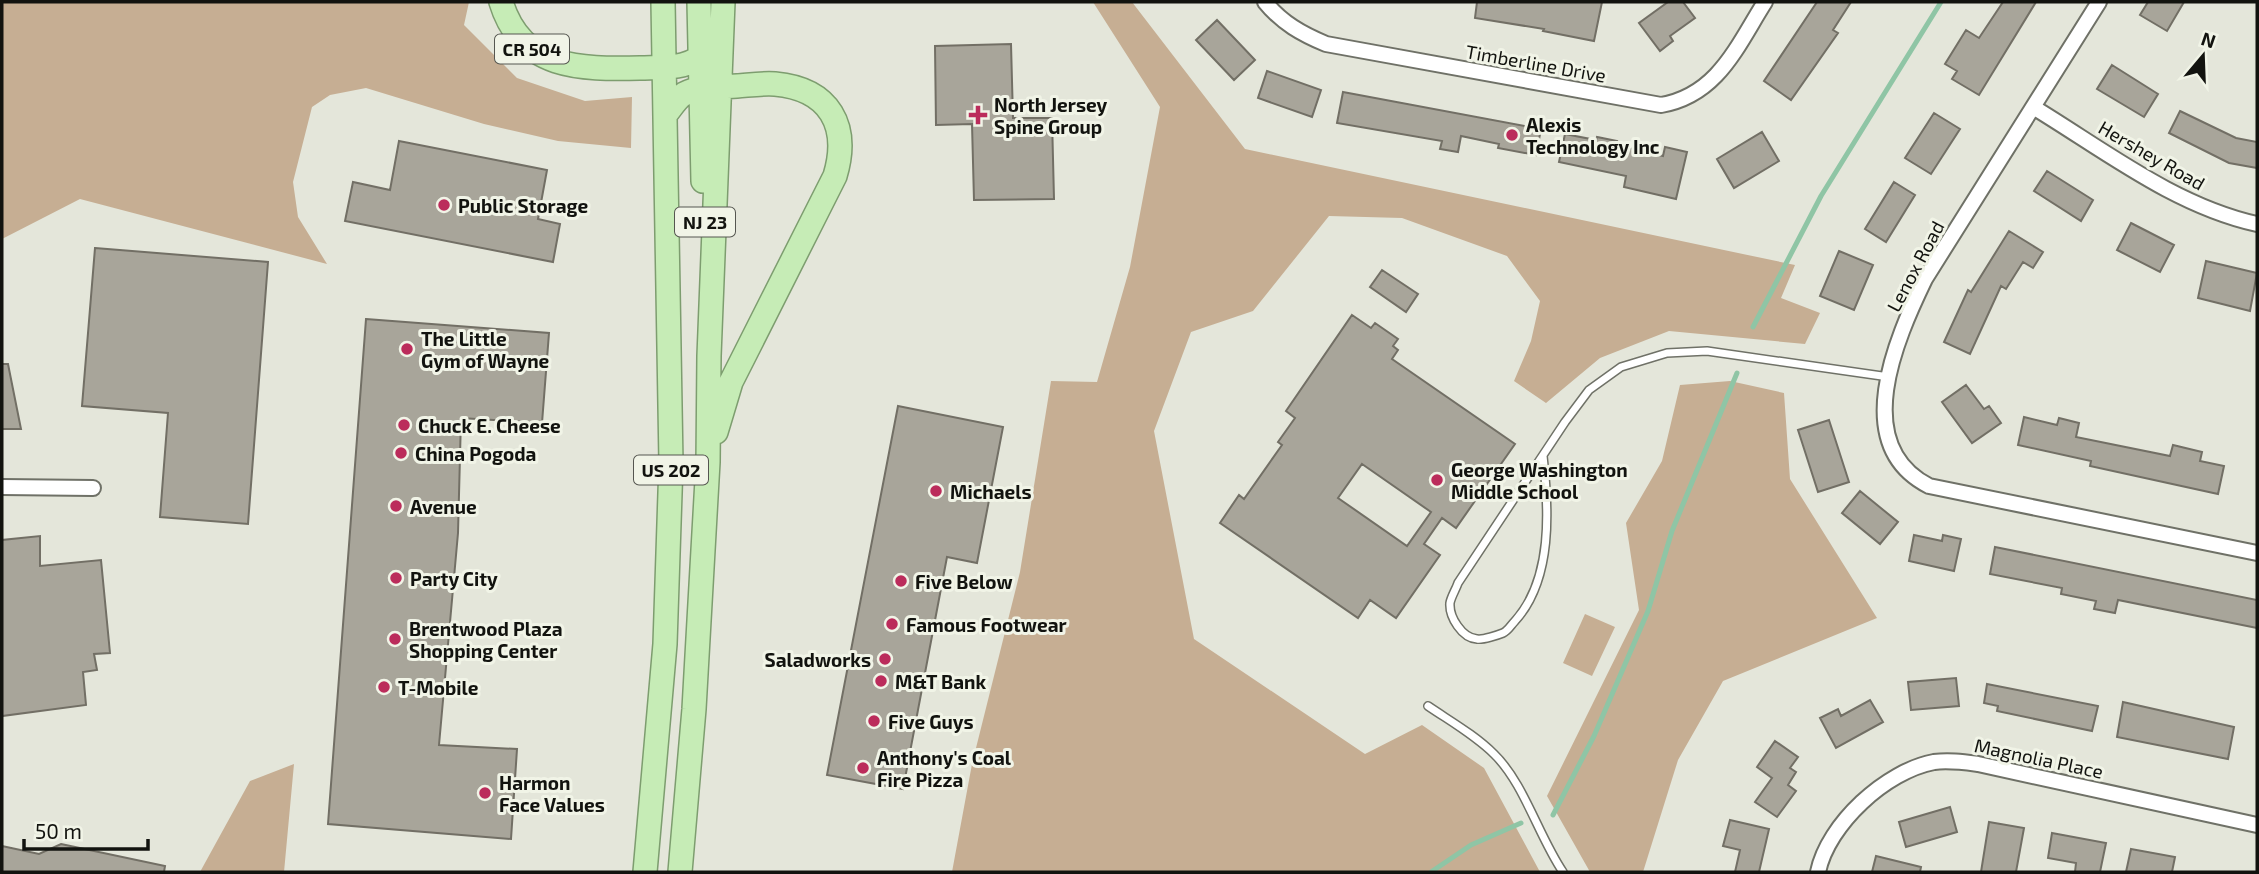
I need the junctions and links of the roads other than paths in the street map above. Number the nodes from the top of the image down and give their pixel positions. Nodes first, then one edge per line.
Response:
1 (501, 2) edge
2 (663, 2) edge
3 (699, 2) edge
4 (723, 2) edge
5 (1265, 2) edge
6 (1765, 2) edge
7 (2099, 2) edge
8 (722, 34) junction
9 (700, 60) junction
10 (664, 67) junction
11 (711, 88) junction
12 (2033, 107) junction
13 (666, 114) junction
14 (2257, 224) edge
15 (709, 356) joint
16 (1889, 377) junction
17 (1543, 456) junction
18 (708, 462) junction
19 (2, 487) edge
20 (93, 488) dead end
21 (2257, 553) edge
22 (1428, 706) dead end
23 (2257, 825) edge
24 (645, 872) edge
25 (680, 872) edge
26 (1563, 872) edge
27 (1818, 872) edge

1 - 10 highway, CR 504
2 - 10 highway, US 202
3 - 9 highway, NJ 23
4 - 8 highway
5 - 6 street, Timberline Drive
7 - 12 street, Lenox Road
8 - 9 highway
8 - 11 highway
9 - 10 highway, CR 504
9 - 11 highway, NJ 23
10 - 13 highway, US 202
11 - 13 highway
11 - 15 highway, NJ 23
11 - 18 highway
12 - 14 street, Hershey Road
12 - 16 street, Lenox Road
13 - 24 highway, US 202
15 - 18 highway, US 202
16 - 17 lane
16 - 21 street, Lenox Road
17 - 17 lane
18 - 25 highway, US 202
19 - 20 street
22 - 26 lane
23 - 27 street, Magnolia Place

